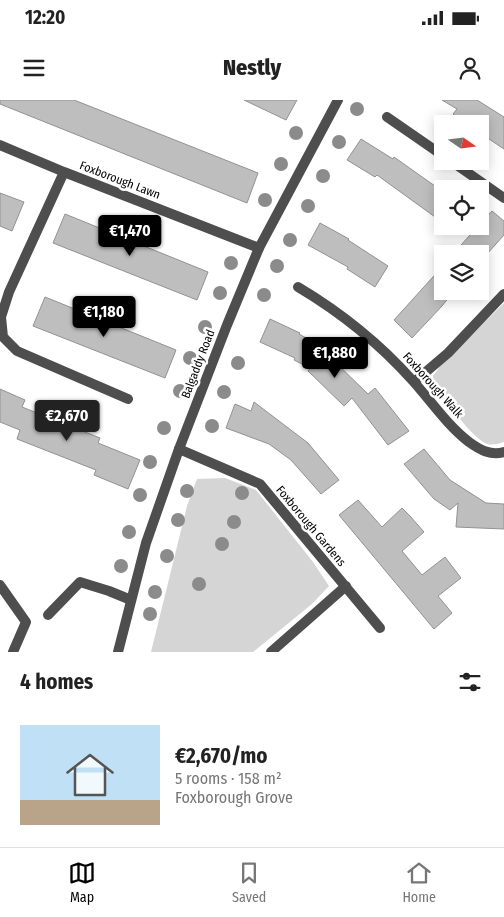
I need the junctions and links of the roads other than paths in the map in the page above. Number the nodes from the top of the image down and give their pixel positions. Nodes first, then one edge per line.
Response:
1 (338, 100) edge
2 (387, 117) dead end
3 (0, 145) edge
4 (434, 149) edge
5 (464, 170) edge
6 (64, 172) junction
7 (504, 198) edge
8 (259, 248) junction
9 (298, 287) dead end
10 (504, 294) edge
11 (414, 382) junction
12 (128, 400) dead end
13 (179, 449) junction
14 (504, 452) edge
15 (0, 585) edge
16 (346, 586) junction
17 (131, 600) junction
18 (48, 616) dead end
19 (380, 628) dead end
20 (13, 652) edge
21 (118, 652) edge
22 (271, 652) edge

1 - 8 street, Balgaddy Road
2 - 4 street
3 - 6 street, Foxborough Lawn
5 - 7 street
6 - 8 street, Foxborough Lawn
6 - 12 street
8 - 13 street, Balgaddy Road
9 - 11 street, Foxborough Walk
10 - 11 street
11 - 14 street, Foxborough Walk
13 - 16 street, Foxborough Gardens
13 - 17 street, Balgaddy Road
15 - 20 street
16 - 19 street, Foxborough Gardens
16 - 22 street
17 - 18 street
17 - 21 street, Balgaddy Road

